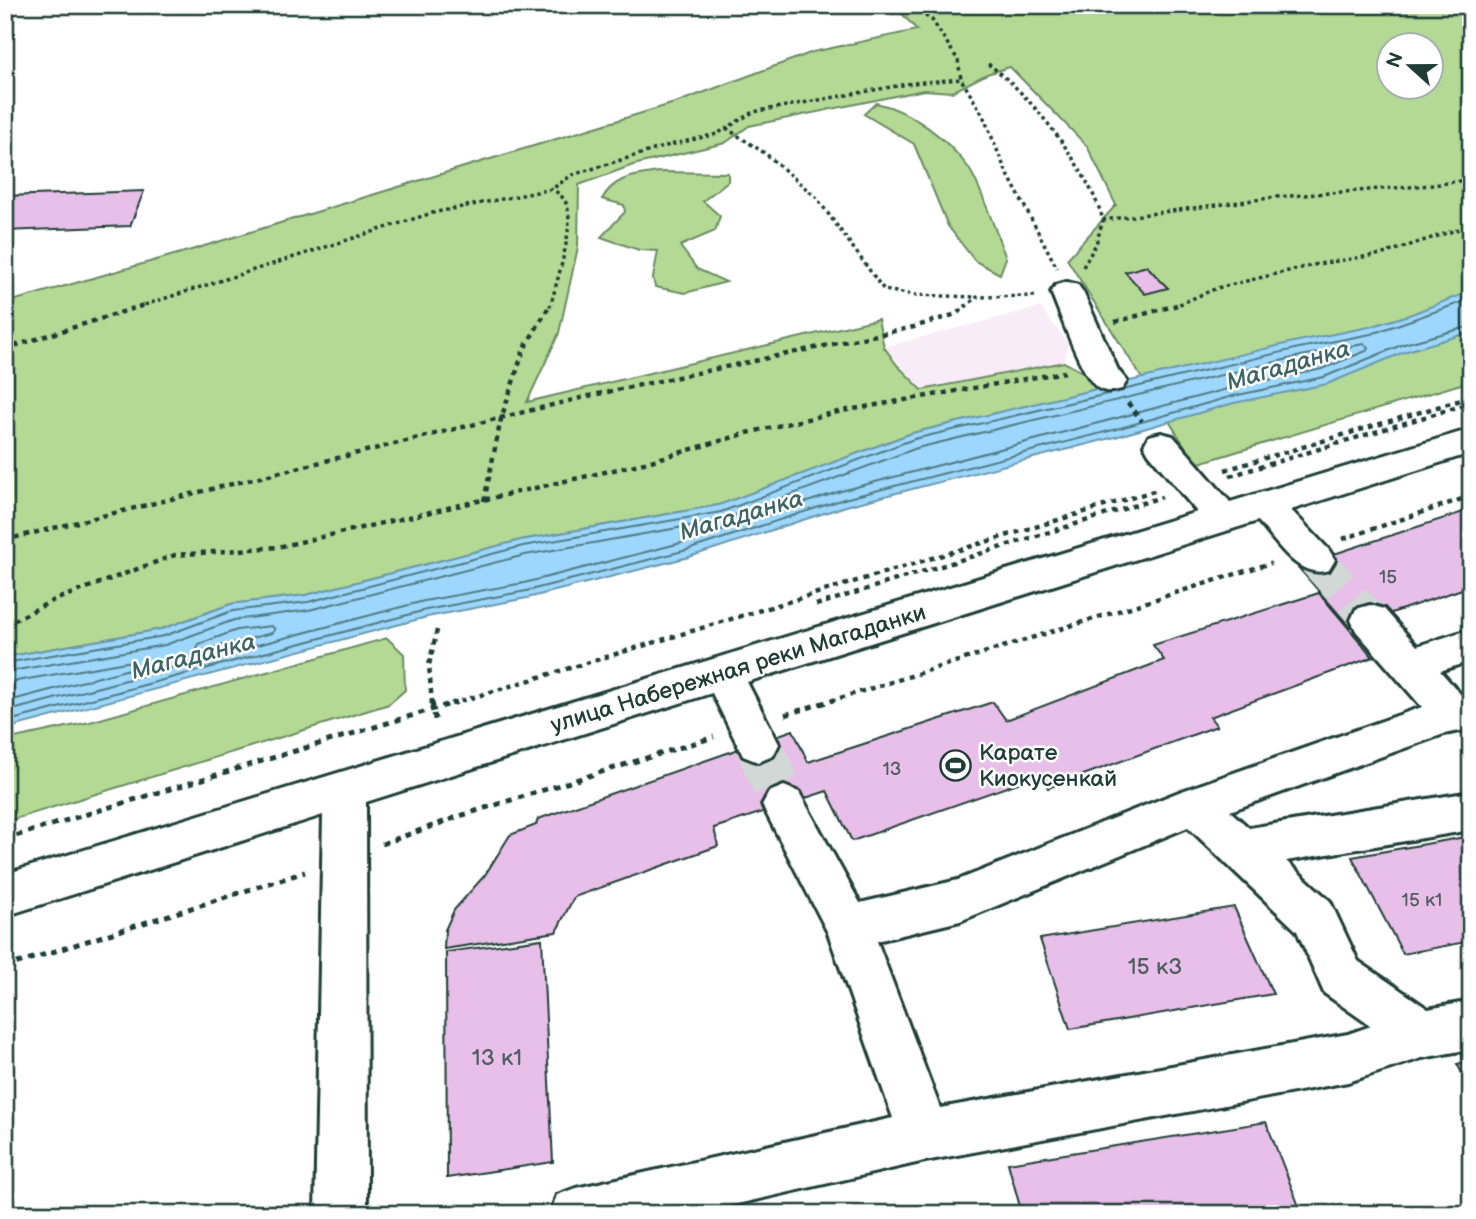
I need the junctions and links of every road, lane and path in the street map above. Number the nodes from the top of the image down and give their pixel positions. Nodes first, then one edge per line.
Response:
1 (907, 5) edge
2 (988, 64) dead end
3 (961, 79) junction
4 (726, 128) junction
5 (1471, 179) edge
6 (552, 189) junction
7 (1102, 220) junction
8 (1471, 225) edge
9 (1067, 292) junction
10 (977, 297) junction
11 (1084, 329) junction
12 (5, 349) edge
13 (1106, 373) junction
14 (1471, 397) edge
15 (501, 419) junction
16 (1471, 441) edge
17 (1161, 445) joint
18 (1191, 480) junction
19 (484, 501) junction
20 (1265, 505) junction
21 (1223, 518) junction
22 (5, 540) edge
23 (1316, 560) tunnel mouth
24 (1370, 620) tunnel mouth
25 (5, 625) edge
26 (436, 630) dead end
27 (1471, 645) edge
28 (1409, 665) junction
29 (722, 673) junction
30 (433, 710) junction
31 (1462, 713) edge
32 (758, 744) tunnel mouth
33 (345, 790) junction
34 (784, 805) tunnel mouth
35 (1194, 805) junction
36 (1471, 811) edge
37 (5, 839) edge
38 (1244, 848) junction
39 (5, 895) edge
40 (849, 927) junction
41 (1471, 1025) edge
42 (1422, 1034) junction
43 (925, 1136) junction
44 (341, 1214) edge
45 (576, 1214) edge

1 - 3 path
2 - 7 path
3 - 4 path
3 - 9 path
4 - 6 path
4 - 10 path
5 - 7 path
6 - 12 path
6 - 15 path
7 - 9 path
8 - 11 path
9 - 10 path
9 - 11 street
10 - 15 path
11 - 13 street
13 - 17 path
13 - 19 path
14 - 18 path
15 - 19 path
15 - 22 path
16 - 20 street, улица Набережная реки Магаданки
17 - 18 street
18 - 21 street
18 - 30 path
19 - 25 path
20 - 21 street, улица Набережная реки Магаданки
20 - 23 street
21 - 29 street, улица Набережная реки Магаданки
24 - 28 street
26 - 30 path
27 - 28 street
28 - 31 street
29 - 32 street
29 - 33 street, улица Набережная реки Магаданки
30 - 37 path
31 - 35 street
33 - 39 street, улица Набережная реки Магаданки
33 - 44 street
34 - 40 street
35 - 38 street
35 - 40 street
36 - 38 street
38 - 42 street
40 - 43 street
41 - 42 street
42 - 43 street
43 - 45 street

